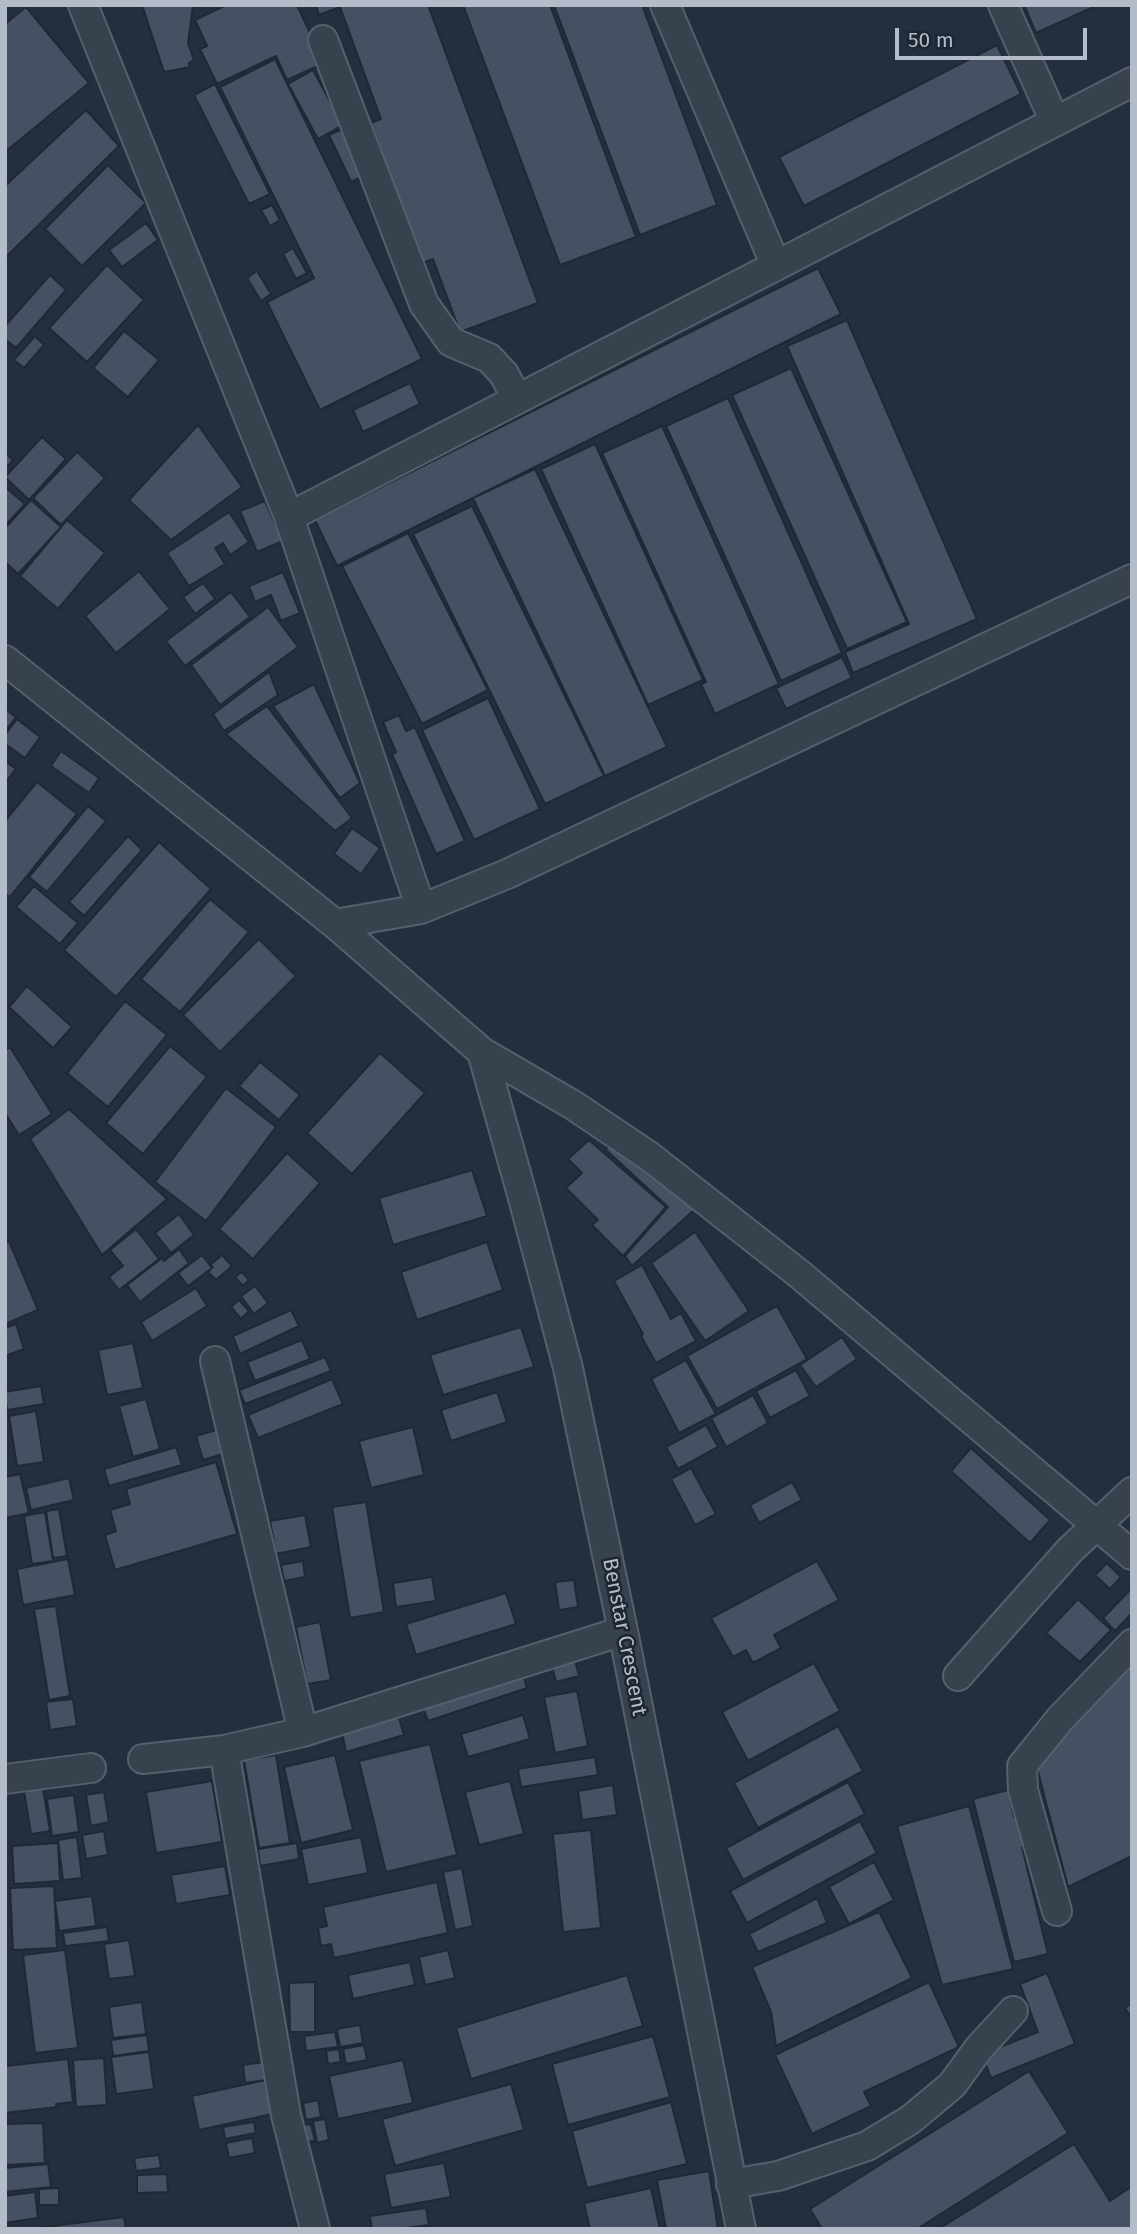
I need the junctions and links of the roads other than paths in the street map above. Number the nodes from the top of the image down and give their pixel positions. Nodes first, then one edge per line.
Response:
1 (83, 5) edge
2 (665, 5) edge
3 (1003, 5) edge
4 (323, 40) dead end
5 (1132, 82) edge
6 (1055, 122) junction
7 (776, 266) junction
8 (517, 399) junction
9 (289, 517) junction
10 (1132, 579) edge
11 (5, 660) edge
12 (421, 909) junction
13 (335, 924) junction
14 (482, 1052) junction
15 (215, 1361) dead end
16 (1132, 1492) edge
17 (1096, 1523) junction
18 (1132, 1555) edge
19 (623, 1631) junction
20 (1132, 1644) edge
21 (958, 1676) dead end
22 (303, 1732) junction
23 (224, 1750) junction
24 (144, 1759) dead end
25 (91, 1768) dead end
26 (5, 1779) edge
27 (1057, 1910) dead end
28 (1013, 2011) dead end
29 (731, 2184) junction
30 (315, 2229) edge
31 (741, 2229) edge

1 - 9 street
2 - 7 street
3 - 6 street
4 - 8 street
5 - 6 street
6 - 7 street
7 - 8 street
8 - 9 street
9 - 12 street
10 - 12 street
11 - 13 street
12 - 13 street
13 - 14 street
14 - 17 street
14 - 19 street, Benstar Crescent
15 - 22 street
16 - 17 street
17 - 18 street
17 - 21 street
19 - 22 street
19 - 29 street, Benstar Crescent
20 - 27 street
22 - 23 street
23 - 24 street
23 - 30 street
25 - 26 street
28 - 29 street
29 - 31 street, Benstar Crescent

